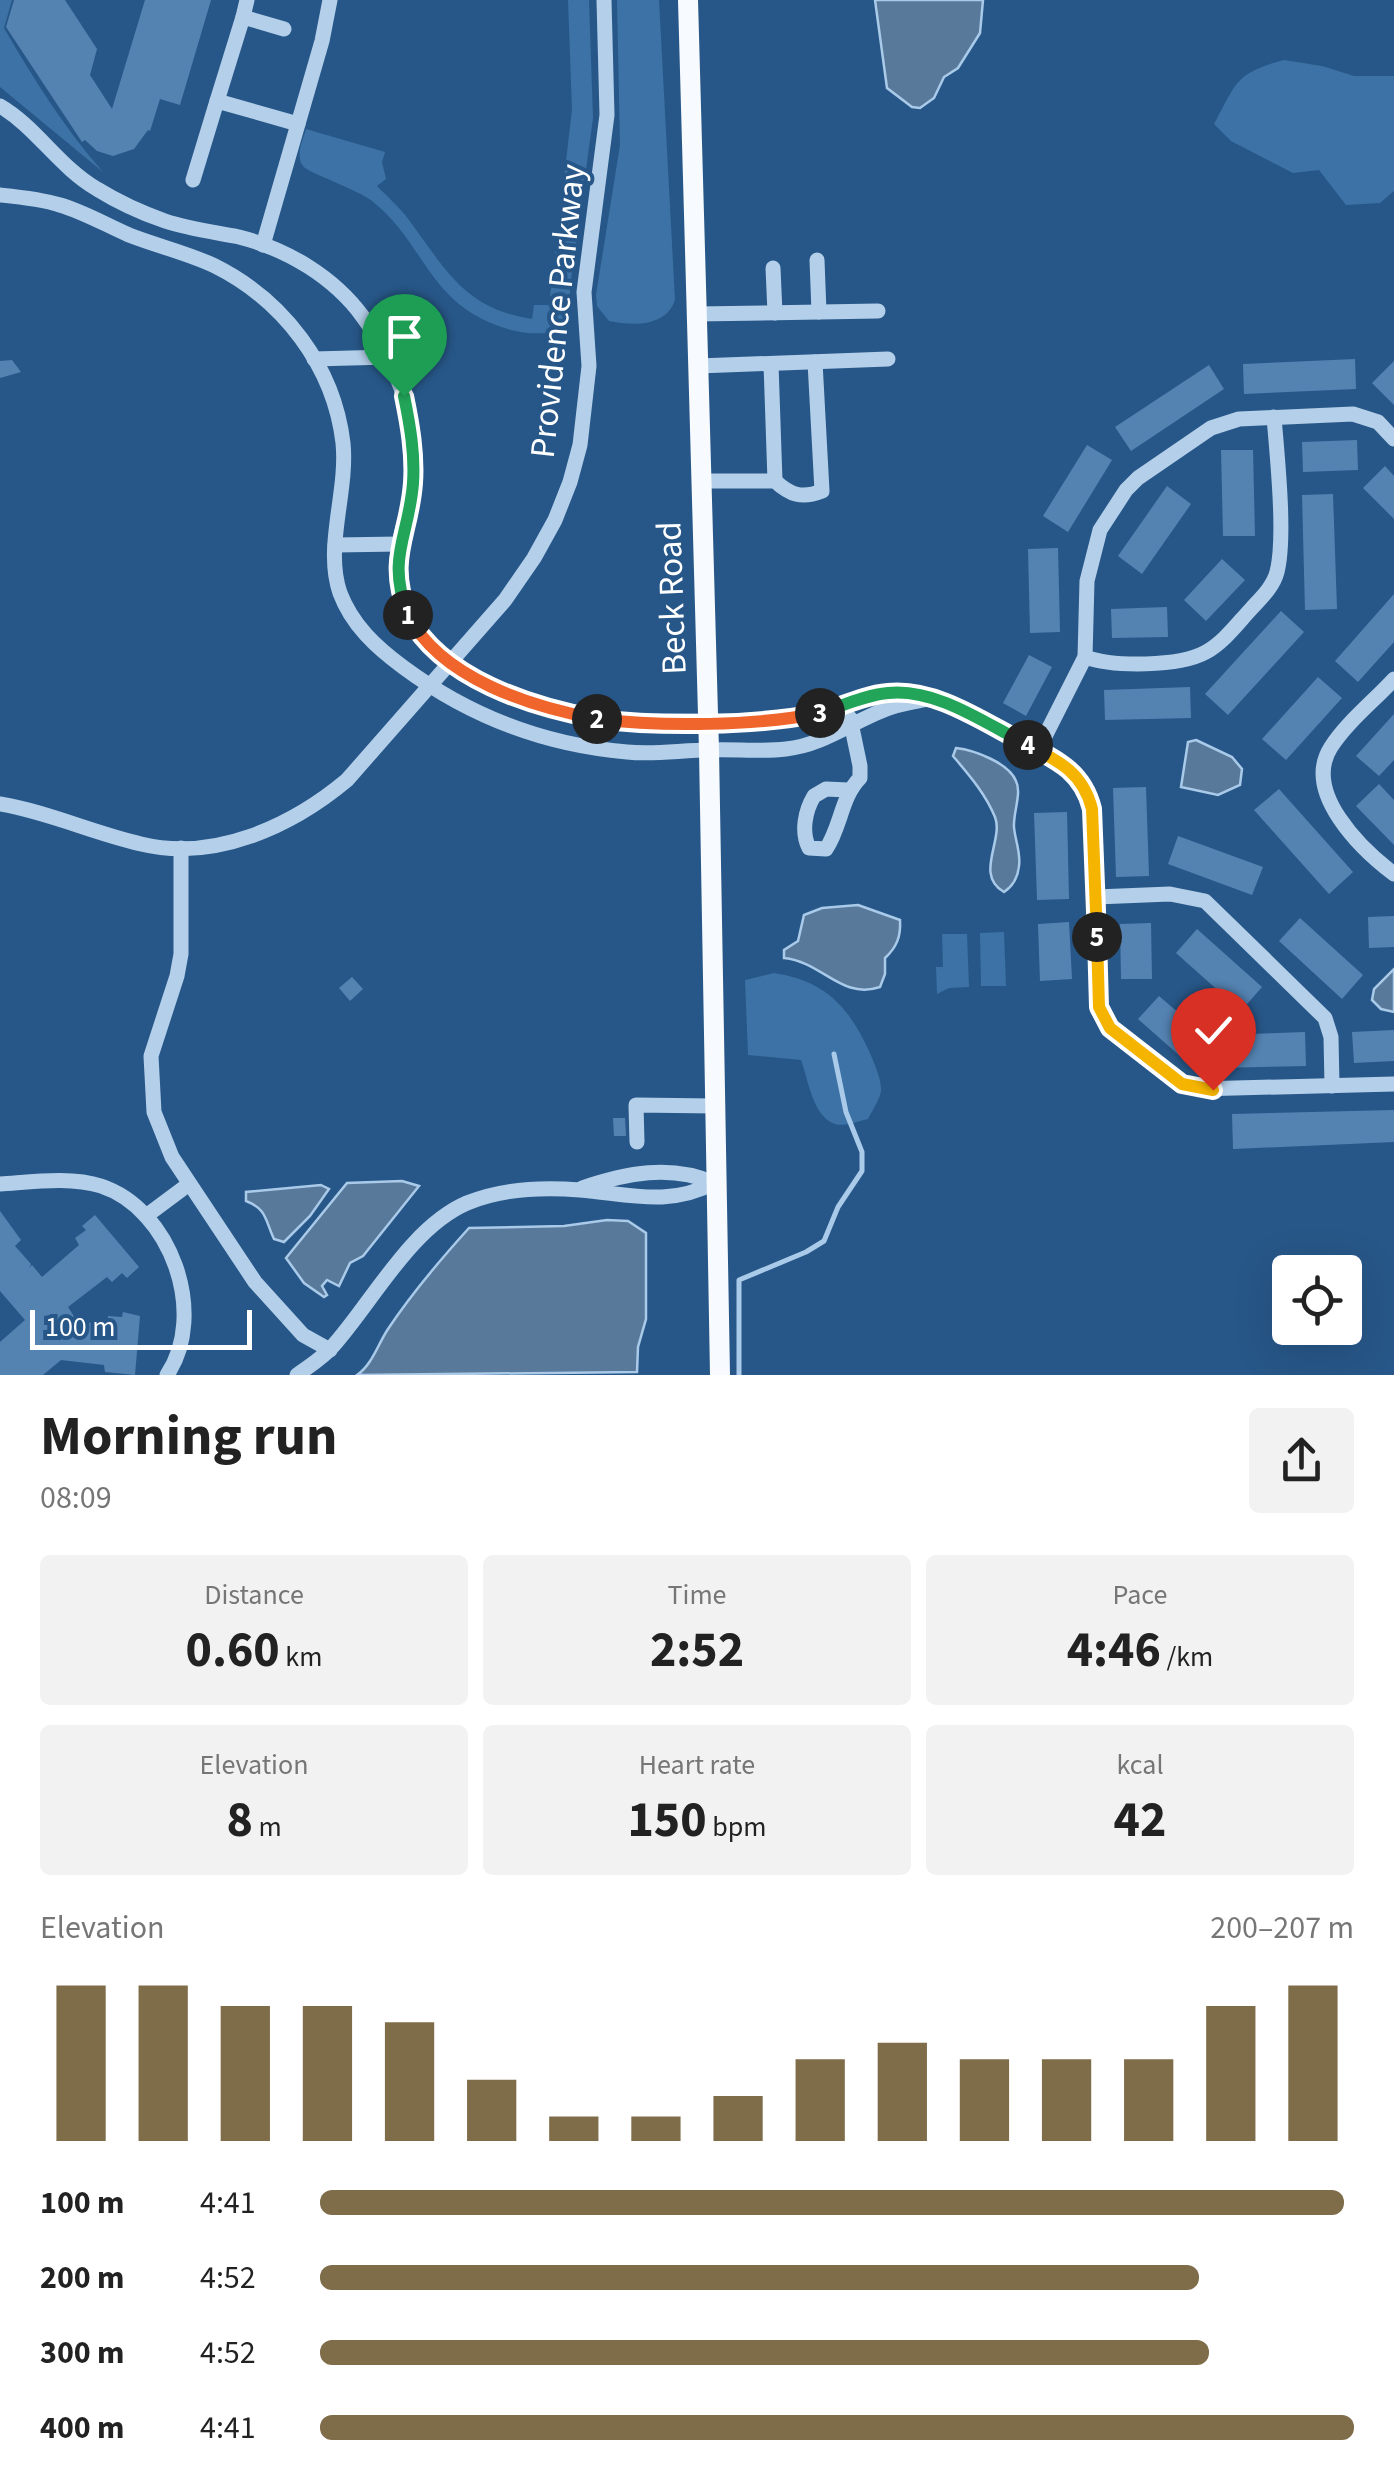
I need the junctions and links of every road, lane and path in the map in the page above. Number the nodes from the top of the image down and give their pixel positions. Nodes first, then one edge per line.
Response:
1 (330, 0) edge
2 (604, 0) edge
3 (688, 0) edge
4 (245, 8) edge
5 (284, 29) dead end
6 (217, 102) junction
7 (0, 106) edge
8 (298, 124) junction
9 (193, 180) dead end
10 (0, 196) edge
11 (263, 245) junction
12 (817, 260) dead end
13 (773, 268) dead end
14 (878, 311) dead end
15 (775, 312) junction
16 (819, 312) junction
17 (696, 314) junction
18 (388, 356) junction
19 (314, 359) junction
20 (888, 359) dead end
21 (815, 362) junction
22 (771, 364) junction
23 (698, 366) junction
24 (1274, 417) junction
25 (1394, 439) edge
26 (701, 482) junction
27 (774, 482) junction
28 (400, 544) junction
29 (335, 545) junction
30 (1084, 657) junction
31 (452, 662) junction
32 (1394, 679) edge
33 (431, 688) junction
34 (932, 698) junction
35 (848, 704) junction
36 (800, 717) junction
37 (708, 721) junction
38 (852, 727) junction
39 (804, 745) junction
40 (709, 750) junction
41 (1038, 750) junction
42 (848, 790) dead end
43 (0, 804) edge
44 (181, 848) junction
45 (1394, 874) edge
46 (1096, 897) junction
47 (1394, 1084) edge
48 (1332, 1086) junction
49 (714, 1106) junction
50 (637, 1142) dead end
51 (714, 1182) junction
52 (0, 1184) edge
53 (190, 1184) junction
54 (578, 1190) junction
55 (146, 1216) junction
56 (330, 1350) junction
57 (167, 1375) edge
58 (297, 1375) edge
59 (720, 1375) edge

1 - 8 street
2 - 31 street, Providence Parkway
3 - 17 main road, Beck Road
4 - 5 street
4 - 6 street
6 - 8 street
6 - 9 street
7 - 11 street
8 - 11 street
10 - 19 street
11 - 18 street
12 - 16 street
13 - 15 street
14 - 16 street
15 - 16 street
15 - 17 street
17 - 23 main road, Beck Road
18 - 19 street
18 - 28 street
19 - 29 street
20 - 21 street
21 - 22 street
21 - 27 street
22 - 23 street
22 - 27 street
23 - 26 main road, Beck Road
24 - 25 street
24 - 30 street
24 - 30 street
26 - 27 street
26 - 37 main road, Beck Road
28 - 29 street
28 - 31 street
29 - 33 street
30 - 41 street
31 - 33 street, Providence Parkway
31 - 37 street
32 - 45 street
33 - 40 street
33 - 44 street, Providence Parkway
34 - 35 street
34 - 38 street
34 - 41 street
35 - 36 street
35 - 38 street
36 - 37 street
36 - 39 street
37 - 40 main road, Beck Road
38 - 39 street
38 - 42 street
39 - 40 street
40 - 49 main road, Beck Road
41 - 46 street
43 - 44 street, Providence Parkway
44 - 53 street
46 - 48 street
46 - 48 street
47 - 48 street
49 - 50 street
49 - 51 main road, Beck Road
51 - 54 street
51 - 54 street
51 - 59 main road, Beck Road
52 - 55 street
53 - 55 street
53 - 56 street
54 - 56 street
55 - 57 street
56 - 58 street

